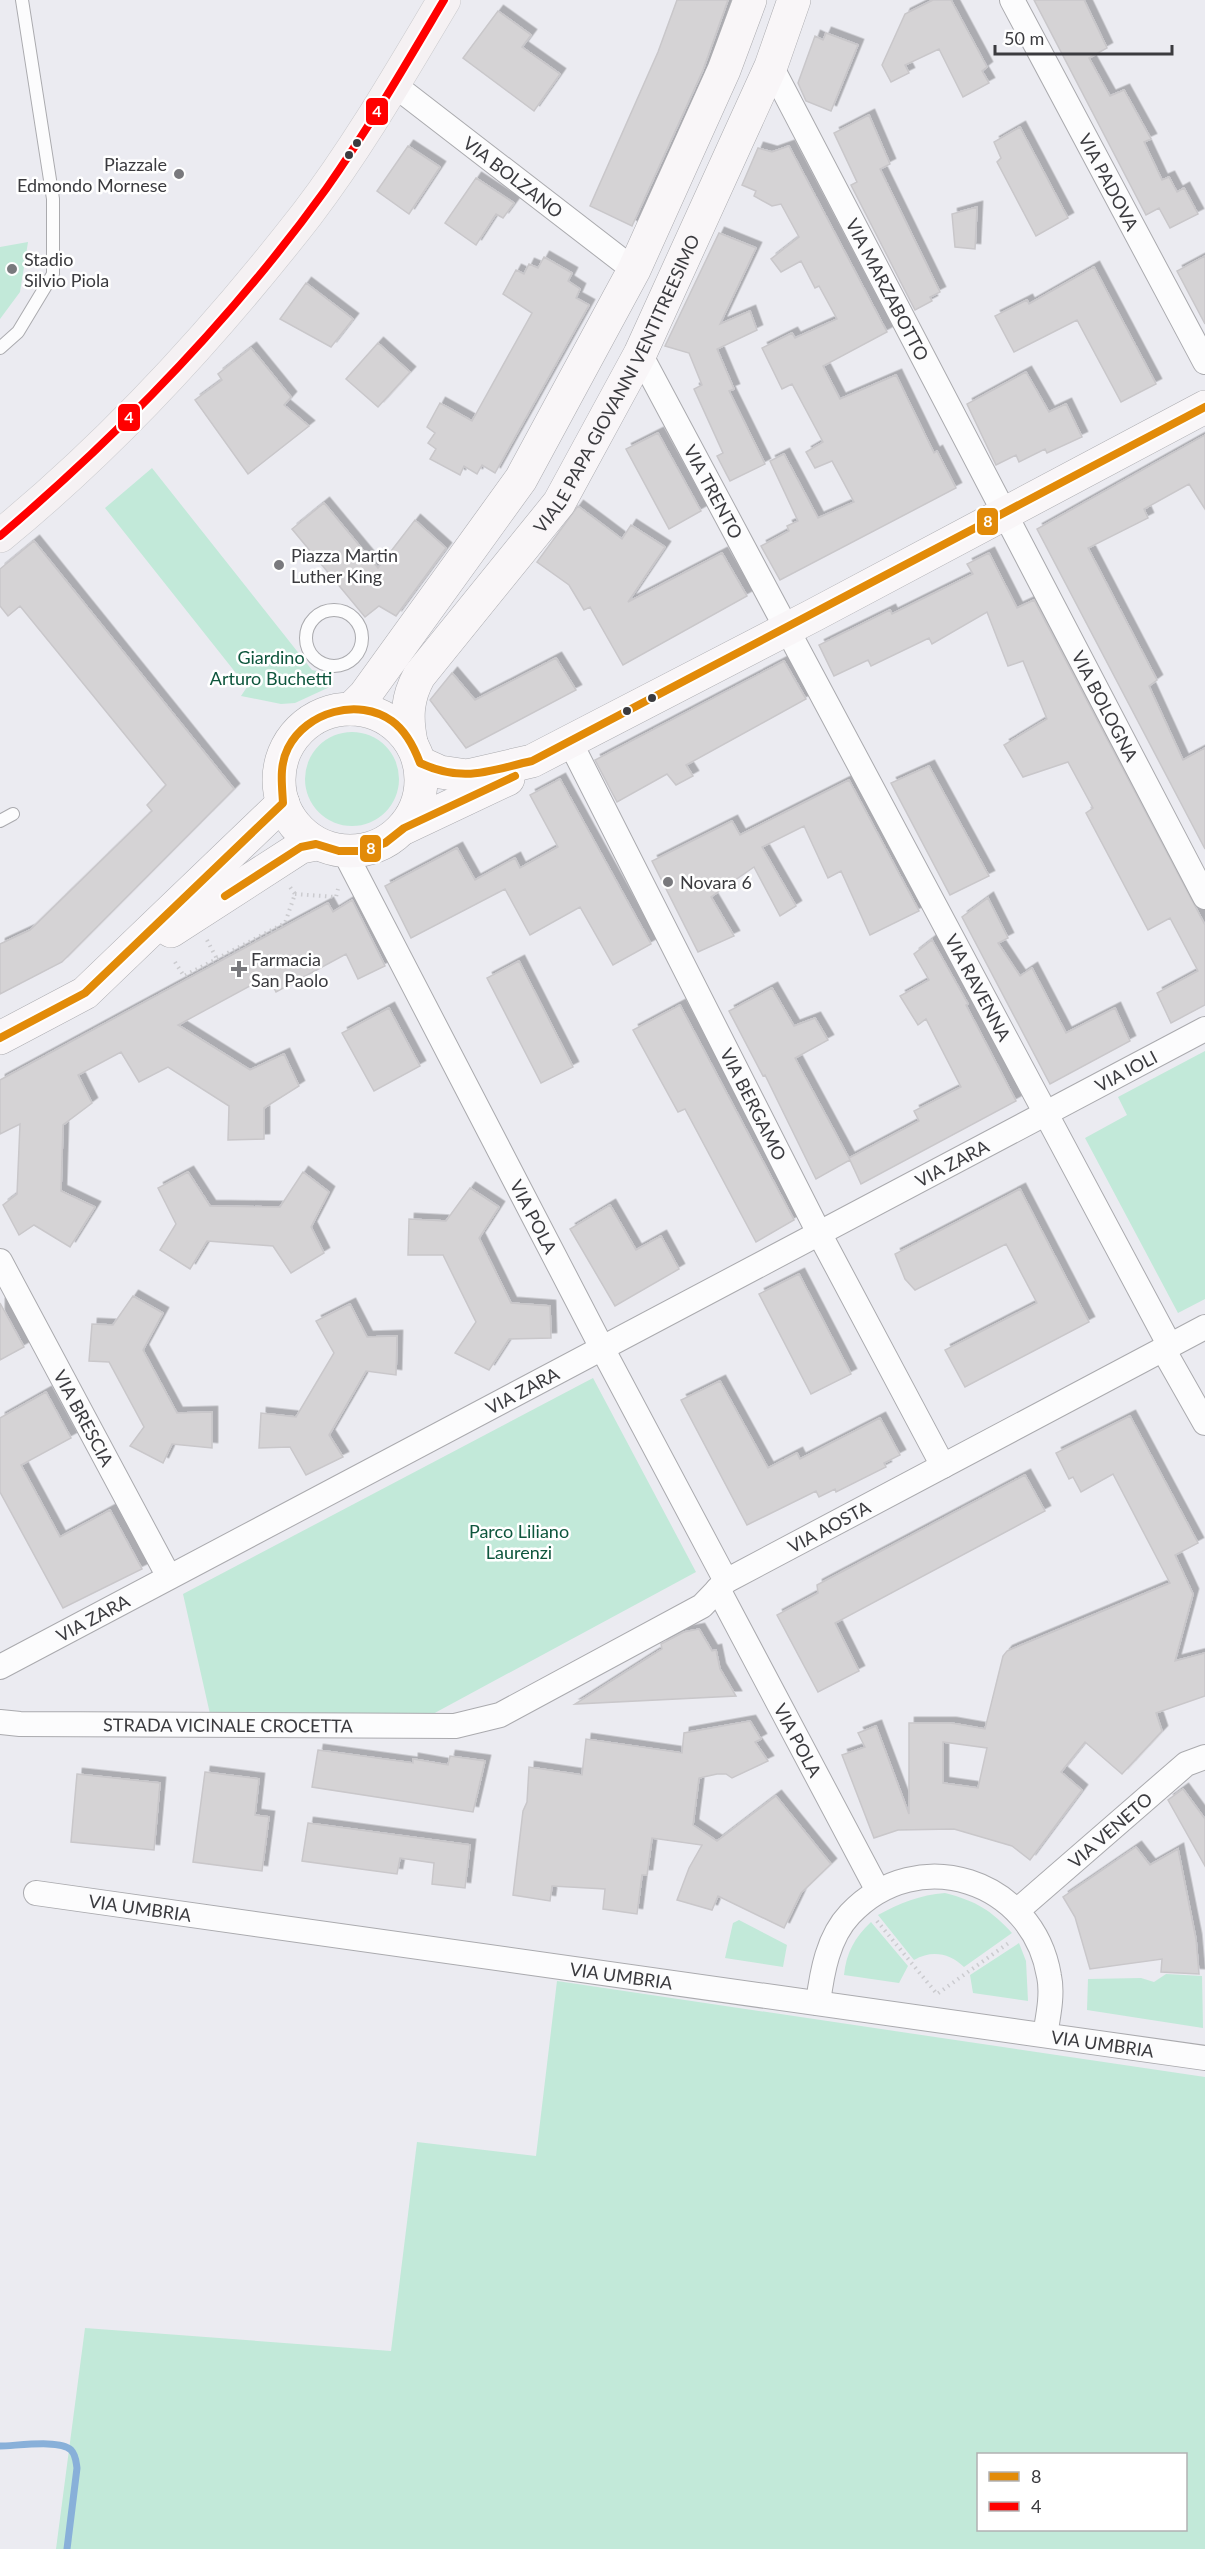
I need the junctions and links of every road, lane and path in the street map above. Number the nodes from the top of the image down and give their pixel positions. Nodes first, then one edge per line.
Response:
1 (22, 0) edge
2 (444, 0) edge
3 (750, 0) edge
4 (794, 0) edge
5 (1012, 0) edge
6 (771, 66) junction
7 (393, 84) junction
8 (634, 270) junction
9 (0, 348) edge
10 (640, 354) junction
11 (1205, 362) edge
12 (1205, 407) edge
13 (1004, 514) junction
14 (0, 536) edge
15 (341, 611) joint
16 (786, 630) junction
17 (351, 709) junction
18 (570, 742) junction
19 (415, 752) junction
20 (532, 760) junction
21 (283, 803) junction
22 (13, 814) dead end
23 (0, 821) edge
24 (404, 828) junction
25 (334, 858) junction
26 (284, 880) dead end
27 (295, 894) junction
28 (1205, 897) edge
29 (207, 939) dead end
30 (217, 959) junction
31 (175, 962) dead end
32 (99, 979) junction
33 (1205, 1029) edge
34 (0, 1038) edge
35 (1045, 1113) junction
36 (819, 1233) junction
37 (0, 1261) edge
38 (1205, 1327) edge
39 (1167, 1347) junction
40 (602, 1348) junction
41 (1205, 1423) edge
42 (943, 1466) junction
43 (169, 1577) junction
44 (722, 1585) junction
45 (0, 1667) edge
46 (0, 1722) edge
47 (455, 1726) joint
48 (1205, 1758) edge
49 (879, 1891) junction
50 (36, 1893) dead end
51 (1018, 1910) junction
52 (874, 1918) dead end
53 (1016, 1938) dead end
54 (818, 2003) junction
55 (1045, 2035) junction
56 (1205, 2058) edge

1 - 9 lane
2 - 7 main road
3 - 8 main road, VIALE PAPA GIOVANNI VENTITREESIMO
4 - 6 main road, VIALE PAPA GIOVANNI VENTITREESIMO
5 - 11 street, VIA PADOVA
6 - 10 main road, VIALE PAPA GIOVANNI VENTITREESIMO
6 - 13 street, VIA MARZABOTTO
7 - 8 street, VIA BOLZANO
7 - 14 main road
8 - 17 main road, VIALE PAPA GIOVANNI VENTITREESIMO
10 - 16 street, VIA TRENTO
10 - 19 main road, VIALE PAPA GIOVANNI VENTITREESIMO
12 - 13 main road
13 - 16 main road
13 - 28 street, VIA BOLOGNA
15 - 15 lane
16 - 18 main road
16 - 35 street, VIA RAVENNA
17 - 19 main road
17 - 21 main road
18 - 20 main road
18 - 36 street, VIA BERGAMO
19 - 20 main road
19 - 24 main road
20 - 24 main road
21 - 25 main road
21 - 32 main road
22 - 23 lane
24 - 25 main road
25 - 27 path
25 - 32 main road
25 - 40 street, VIA POLA
26 - 27 path
27 - 30 path
29 - 30 path
30 - 31 path
32 - 34 main road
33 - 35 street, VIA IOLI
35 - 36 street, VIA ZARA
35 - 39 street, VIA RAVENNA
36 - 40 street, VIA ZARA
36 - 42 street, VIA BERGAMO
37 - 43 street, VIA BRESCIA
38 - 39 street, VIA AOSTA
39 - 41 street, VIA RAVENNA
39 - 42 street, VIA AOSTA
40 - 43 street, VIA ZARA
40 - 44 street, VIA POLA
42 - 44 street, VIA AOSTA
43 - 45 street, VIA ZARA
44 - 47 street, VIA AOSTA
44 - 49 street, VIA POLA
46 - 47 street, STRADA VICINALE CROCETTA
48 - 51 street, VIA VENETO
49 - 51 street
49 - 54 street
50 - 54 street, VIA UMBRIA
51 - 55 street
52 - 53 path
54 - 55 street, VIA UMBRIA
55 - 56 street, VIA UMBRIA

